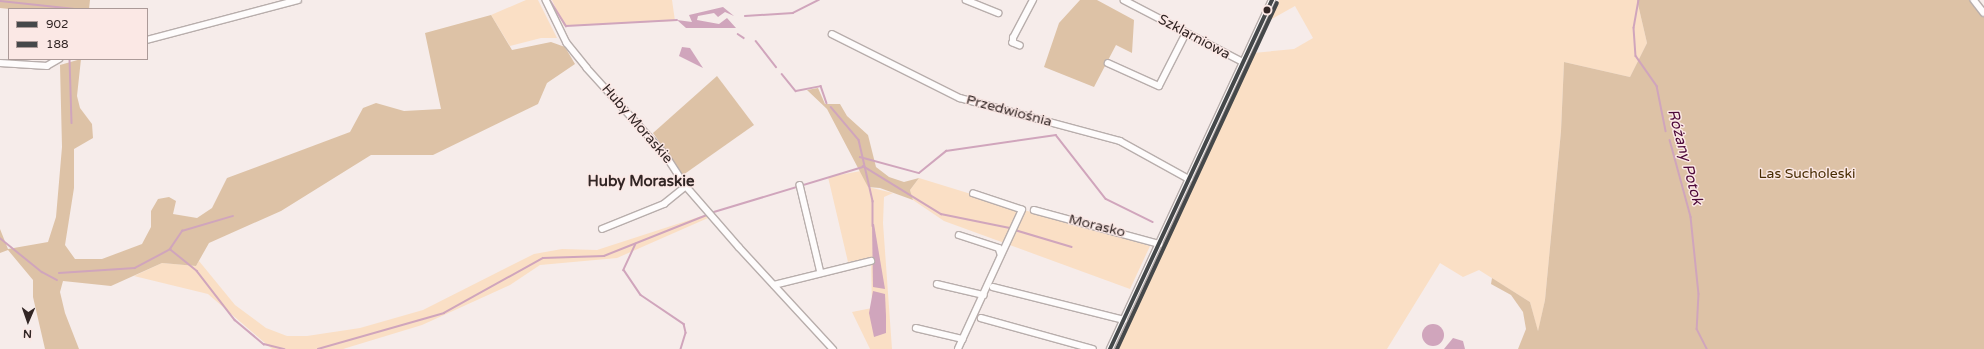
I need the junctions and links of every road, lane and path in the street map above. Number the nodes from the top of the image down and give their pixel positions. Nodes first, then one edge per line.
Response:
1 (298, 0) edge
2 (546, 0) edge
3 (966, 0) edge
4 (1033, 0) edge
5 (1124, 0) edge
6 (1272, 0) edge
7 (1974, 0) edge
8 (1984, 12) edge
9 (998, 13) dead end
10 (1186, 33) junction
11 (832, 34) dead end
12 (148, 40) edge
13 (1020, 46) dead end
14 (57, 60) edge
15 (1243, 62) junction
16 (0, 63) edge
17 (1108, 63) dead end
18 (1189, 179) junction
19 (800, 185) dead end
20 (686, 186) junction
21 (974, 194) dead end
22 (1034, 210) dead end
23 (602, 229) dead end
24 (959, 235) dead end
25 (1159, 244) junction
26 (1001, 254) junction
27 (871, 260) dead end
28 (821, 273) junction
29 (937, 284) dead end
30 (774, 285) junction
31 (993, 287) dead end
32 (984, 295) junction
33 (981, 318) dead end
34 (1124, 320) junction
35 (916, 328) dead end
36 (963, 339) junction
37 (833, 349) edge
38 (958, 349) edge
39 (1093, 349) edge
40 (1110, 349) edge

1 - 12 street
2 - 20 street, Huby Moraskie
3 - 9 street
4 - 13 street
5 - 10 street, Szklarniowa
6 - 15 street
7 - 8 street
10 - 15 street, Szklarniowa
10 - 17 street
11 - 18 street, Przedwiośnia
14 - 16 street
15 - 18 street
18 - 25 street
19 - 28 street
20 - 23 street
20 - 30 street, Huby Moraskie
21 - 26 street
22 - 25 street, Morasko
24 - 26 street
25 - 34 street
26 - 32 street
27 - 28 street
28 - 30 street
29 - 32 street
30 - 37 street, Huby Moraskie
31 - 34 street
32 - 36 street
33 - 39 street
34 - 40 street
35 - 36 street
36 - 38 street

